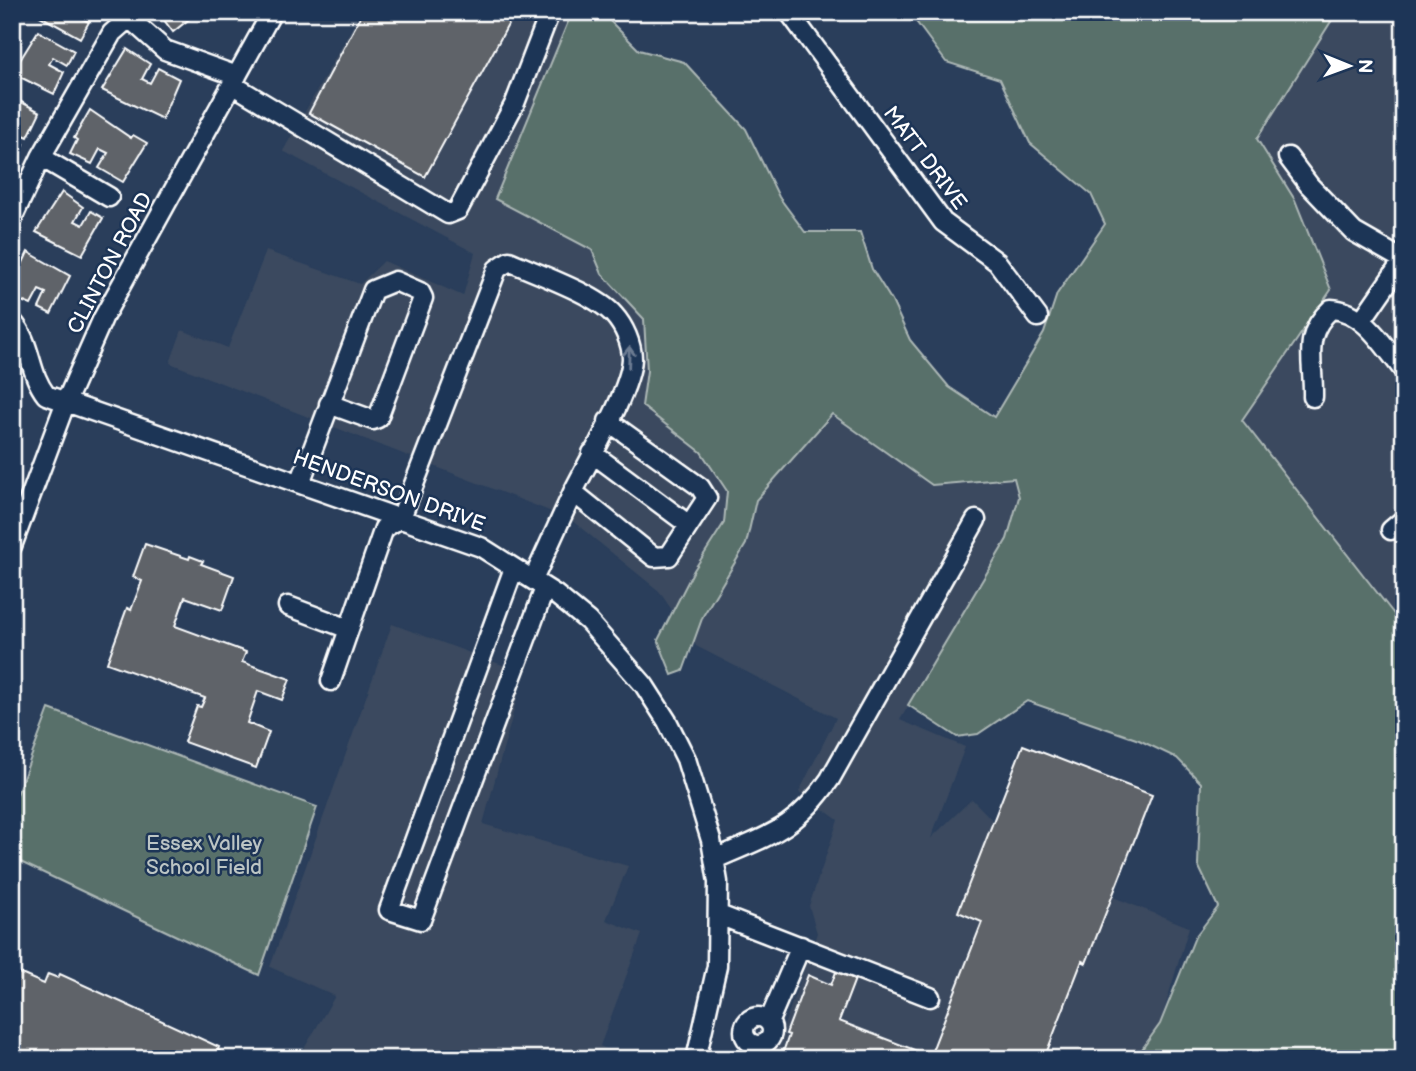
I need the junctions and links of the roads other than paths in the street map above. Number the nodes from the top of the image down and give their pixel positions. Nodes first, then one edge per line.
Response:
1 (272, 12) edge
2 (550, 12) edge
3 (789, 12) edge
4 (126, 15) edge
5 (235, 81) junction
6 (41, 157) junction
7 (1288, 157) dead end
8 (109, 197) dead end
9 (12, 219) edge
10 (1403, 260) edge
11 (1038, 317) dead end
12 (1362, 320) junction
13 (12, 321) edge
14 (1404, 371) edge
15 (1313, 397) dead end
16 (65, 404) junction
17 (329, 404) junction
18 (608, 421) junction
19 (592, 453) junction
20 (300, 483) junction
21 (573, 492) junction
22 (401, 518) junction
23 (976, 520) dead end
24 (689, 525) junction
25 (12, 546) edge
26 (514, 568) junction
27 (539, 584) junction
28 (288, 607) dead end
29 (349, 629) junction
30 (331, 681) dead end
31 (715, 859) junction
32 (719, 915) junction
33 (802, 946) junction
34 (930, 997) dead end
35 (769, 1021) dead end
36 (696, 1059) edge

1 - 5 street, CLINTON ROAD
2 - 5 street
3 - 11 street, MATT DRIVE
4 - 5 street
4 - 6 street
5 - 16 street, CLINTON ROAD
6 - 8 street
6 - 9 street
7 - 10 street
10 - 12 street
12 - 14 street
12 - 15 street
13 - 16 street, HENDERSON DRIVE
16 - 20 street, HENDERSON DRIVE
16 - 25 street, CLINTON ROAD
17 - 17 street
17 - 20 street
18 - 19 street
18 -> 22 street
18 - 24 street
19 - 21 street
19 - 24 street
20 - 22 street, HENDERSON DRIVE
21 - 24 street
21 - 27 street
22 - 26 street, HENDERSON DRIVE
22 - 29 street
23 - 31 street
26 - 27 street, HENDERSON DRIVE
26 - 27 street
27 - 31 street, HENDERSON DRIVE
28 - 29 street
29 - 30 street
31 - 32 street, HENDERSON DRIVE
32 - 33 street
32 - 36 street, HENDERSON DRIVE
33 - 34 street
33 - 35 street

